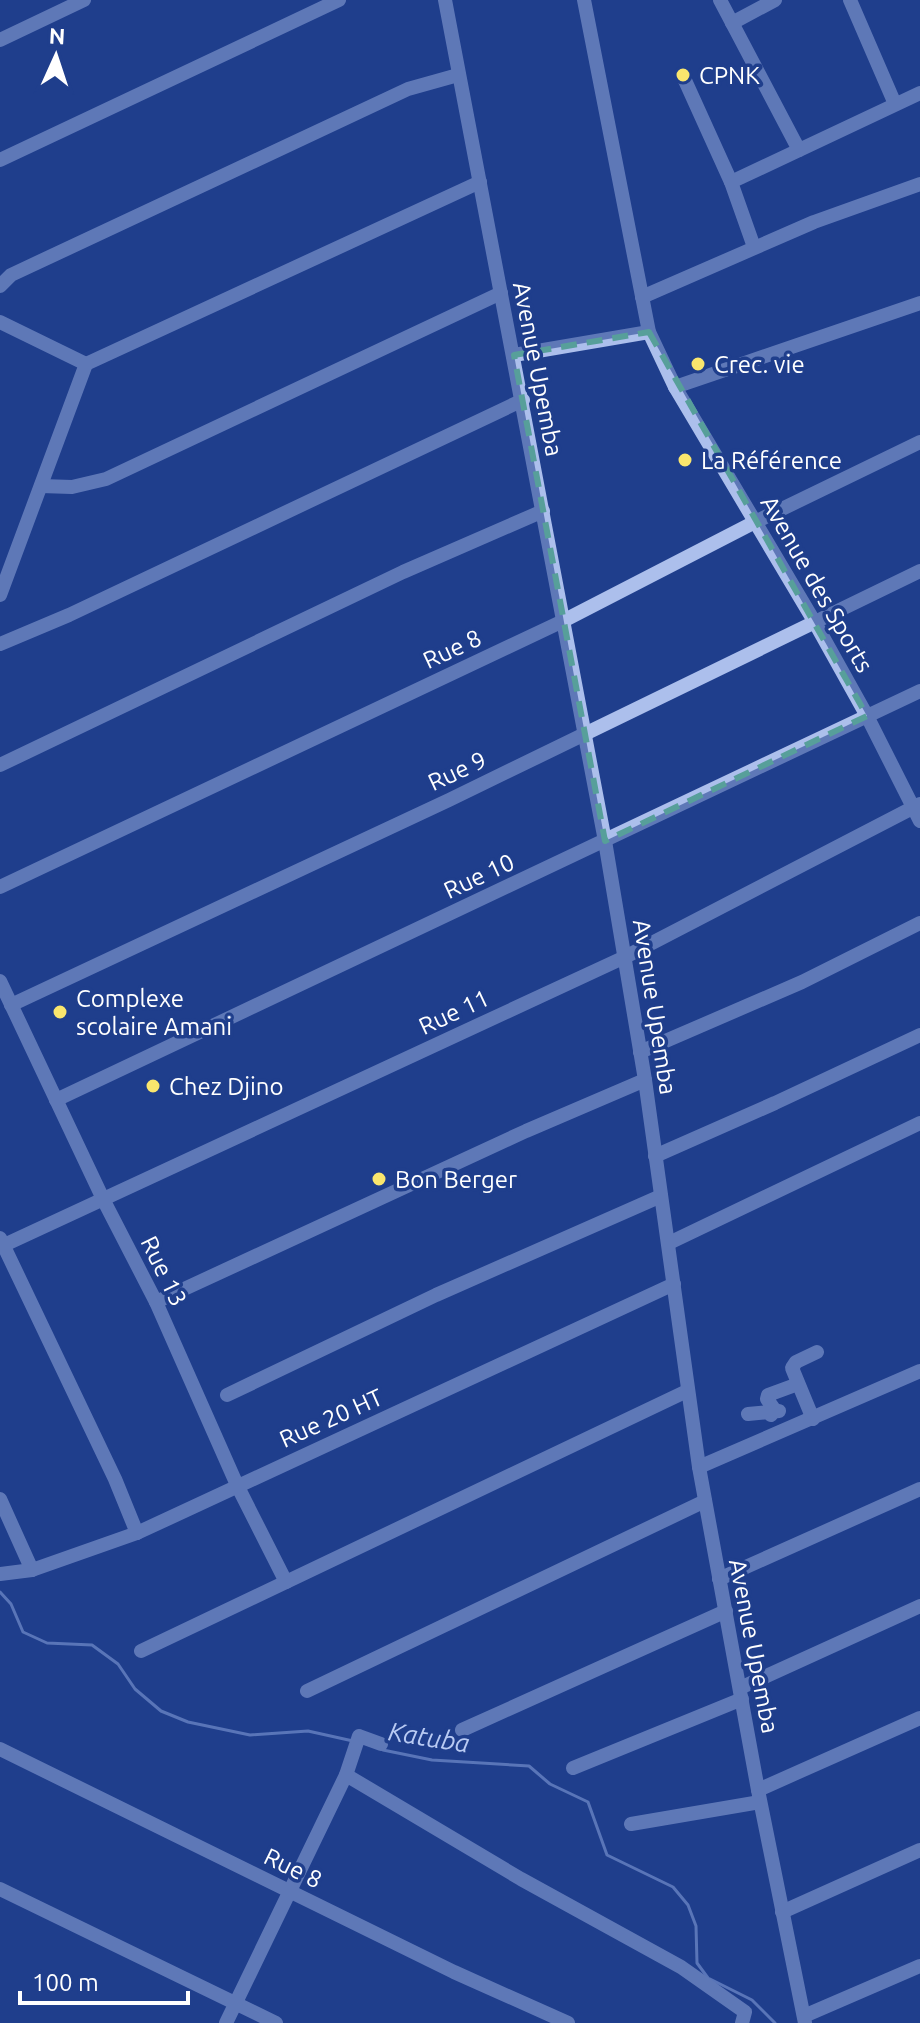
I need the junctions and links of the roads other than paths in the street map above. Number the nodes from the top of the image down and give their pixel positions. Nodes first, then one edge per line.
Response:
1 (84, 0) edge
2 (339, 0) edge
3 (445, 0) edge
4 (584, 0) edge
5 (720, 0) edge
6 (775, 0) edge
7 (850, 0) edge
8 (732, 23) junction
9 (0, 40) edge
10 (458, 75) junction
11 (683, 76) dead end
12 (920, 93) edge
13 (895, 104) junction
14 (799, 150) junction
15 (0, 160) edge
16 (480, 182) junction
17 (731, 182) junction
18 (920, 184) edge
19 (754, 247) junction
20 (2, 283) edge
21 (501, 293) junction
22 (642, 297) junction
23 (920, 303) edge
24 (0, 322) edge
25 (649, 332) junction
26 (514, 355) junction
27 (86, 364) junction
28 (675, 387) junction
29 (523, 400) junction
30 (920, 442) edge
31 (41, 486) junction
32 (543, 511) junction
33 (755, 522) junction
34 (920, 571) edge
35 (0, 595) edge
36 (563, 621) junction
37 (814, 621) junction
38 (0, 644) edge
39 (920, 691) edge
40 (867, 716) junction
41 (584, 733) junction
42 (0, 765) edge
43 (918, 811) edge
44 (605, 841) junction
45 (0, 887) edge
46 (920, 923) edge
47 (625, 957) junction
48 (0, 981) edge
49 (11, 1005) junction
50 (920, 1035) edge
51 (640, 1052) junction
52 (645, 1080) junction
53 (56, 1100) junction
54 (920, 1123) edge
55 (655, 1156) junction
56 (661, 1196) junction
57 (104, 1201) junction
58 (669, 1243) junction
59 (1, 1244) edge
60 (674, 1284) junction
61 (156, 1302) junction
62 (817, 1352) dead end
63 (920, 1371) edge
64 (798, 1384) junction
65 (687, 1391) junction
66 (227, 1395) dead end
67 (748, 1414) dead end
68 (813, 1419) junction
69 (699, 1467) junction
70 (237, 1485) junction
71 (920, 1489) edge
72 (0, 1499) edge
73 (705, 1501) junction
74 (137, 1533) junction
75 (32, 1570) junction
76 (0, 1574) edge
77 (719, 1579) junction
78 (286, 1582) junction
79 (920, 1606) edge
80 (726, 1611) junction
81 (141, 1651) dead end
82 (307, 1691) dead end
83 (741, 1693) junction
84 (920, 1718) edge
85 (462, 1730) dead end
86 (381, 1744) dead end
87 (0, 1749) edge
88 (573, 1768) dead end
89 (346, 1775) junction
90 (759, 1796) junction
91 (631, 1824) dead end
92 (920, 1850) edge
93 (0, 1889) edge
94 (290, 1890) junction
95 (782, 1912) junction
96 (920, 1966) edge
97 (234, 2004) junction
98 (804, 2019) edge
99 (226, 2023) edge
100 (276, 2023) edge
101 (568, 2023) edge
102 (742, 2023) edge

1 - 9 street
2 - 15 street
3 - 10 street, Avenue Upemba
4 - 22 street, Avenue des Sports
5 - 8 street
6 - 8 street
7 - 13 street
8 - 14 street
10 - 16 street, Avenue Upemba
10 - 20 street
11 - 17 street
12 - 13 street
13 - 14 street
14 - 17 street
16 - 21 street, Avenue Upemba
16 - 27 street
17 - 19 street
18 - 19 street
19 - 22 street
21 - 26 street, Avenue Upemba
21 - 31 street
22 - 25 street, Avenue des Sports
23 - 28 street
24 - 27 street
25 - 26 street
25 - 28 street, Avenue des Sports
26 - 29 street, Avenue Upemba
27 - 31 street
28 - 33 street, Avenue des Sports
29 - 32 street, Avenue Upemba
29 - 38 street
30 - 33 street, Rue 8
31 - 35 street
32 - 36 street, Avenue Upemba
32 - 42 street
33 - 36 street, Rue 8
33 - 37 street, Avenue des Sports
34 - 37 street, Rue 9
36 - 41 street, Avenue Upemba
36 - 45 street, Rue 8
37 - 40 street, Avenue des Sports
37 - 41 street, Rue 9
39 - 40 street, Rue 10
40 - 43 street, Avenue des Sports
40 - 44 street, Rue 10
41 - 44 street, Avenue Upemba
41 - 49 street, Rue 9
43 - 47 street, Rue 11
44 - 47 street, Avenue Upemba
44 - 53 street, Rue 10
46 - 51 street
47 - 51 street, Avenue Upemba
47 - 57 street, Rue 11
48 - 49 street, Rue 13
49 - 53 street, Rue 13
50 - 55 street
51 - 52 street, Avenue Upemba
52 - 55 street, Avenue Upemba
52 - 61 street
53 - 57 street, Rue 13
54 - 58 street
55 - 56 street, Avenue Upemba
56 - 58 street, Avenue Upemba
56 - 66 street
57 - 59 street, Rue 11
57 - 61 street, Rue 13
58 - 60 street, Avenue Upemba
59 - 74 street
60 - 65 street, Avenue Upemba
60 - 70 street, Rue 20 HT
61 - 70 street, Rue 13
62 - 64 street
63 - 68 street
64 - 67 street
64 - 68 street
65 - 69 street, Avenue Upemba
65 - 78 street
68 - 69 street
69 - 73 street, Avenue Upemba
70 - 74 street, Rue 20 HT
70 - 78 street, Rue 13
71 - 77 street
72 - 75 street
73 - 77 street, Avenue Upemba
73 - 82 street
74 - 75 street, Rue 20 HT
75 - 76 street, Rue 20 HT
77 - 80 street, Avenue Upemba
78 - 81 street
79 - 83 street
80 - 83 street, Avenue Upemba
80 - 85 street
83 - 88 street
83 - 90 street, Avenue Upemba
84 - 90 street
86 - 89 street
87 - 94 street, Rue 8
89 - 94 street
89 - 102 street
90 - 91 street
90 - 95 street, Avenue Upemba
92 - 95 street
93 - 97 street
94 - 97 street
94 - 101 street, Rue 8
95 - 98 street, Avenue Upemba
96 - 98 street
97 - 99 street
97 - 100 street

